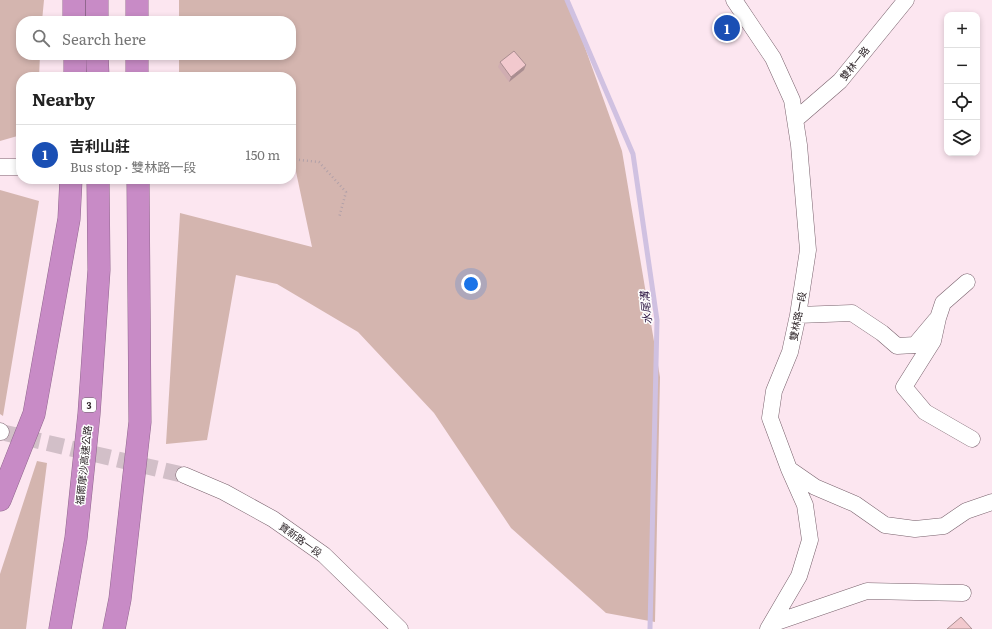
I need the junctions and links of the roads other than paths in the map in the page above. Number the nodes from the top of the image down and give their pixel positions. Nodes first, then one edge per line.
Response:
1 (74, 0) edge
2 (97, 0) edge
3 (137, 0) edge
4 (734, 0) edge
5 (906, 0) edge
6 (74, 16) edge
7 (97, 16) edge
8 (137, 16) edge
9 (75, 60) edge
10 (97, 60) edge
11 (137, 60) edge
12 (75, 72) edge
13 (98, 72) edge
14 (137, 72) edge
15 (795, 120) junction
16 (0, 167) edge
17 (16, 167) edge
18 (71, 184) edge
19 (98, 184) edge
20 (138, 184) edge
21 (967, 282) dead end
22 (798, 315) junction
23 (938, 318) junction
24 (972, 439) dead end
25 (790, 469) junction
26 (184, 476) tunnel mouth
27 (0, 500) edge
28 (992, 502) edge
29 (963, 592) dead end
30 (769, 627) edge
31 (60, 629) edge
32 (114, 629) edge
33 (400, 629) edge

1 - 6 highway
2 - 7 highway
3 - 8 highway
4 - 15 street, 雙林路一段
5 - 15 street, 雙林一路
9 - 12 highway
10 - 13 highway
11 - 14 highway
15 - 22 street, 雙林路一段
16 - 17 street
18 - 27 highway
19 - 31 highway, 福爾摩沙高速公路 / 3
20 - 32 highway
21 - 23 street
22 - 23 street
22 - 25 street, 雙林路一段
23 - 24 street
25 - 28 street
25 - 30 street, 雙林路一段
26 - 33 street, 寶新路一段
29 - 30 street

